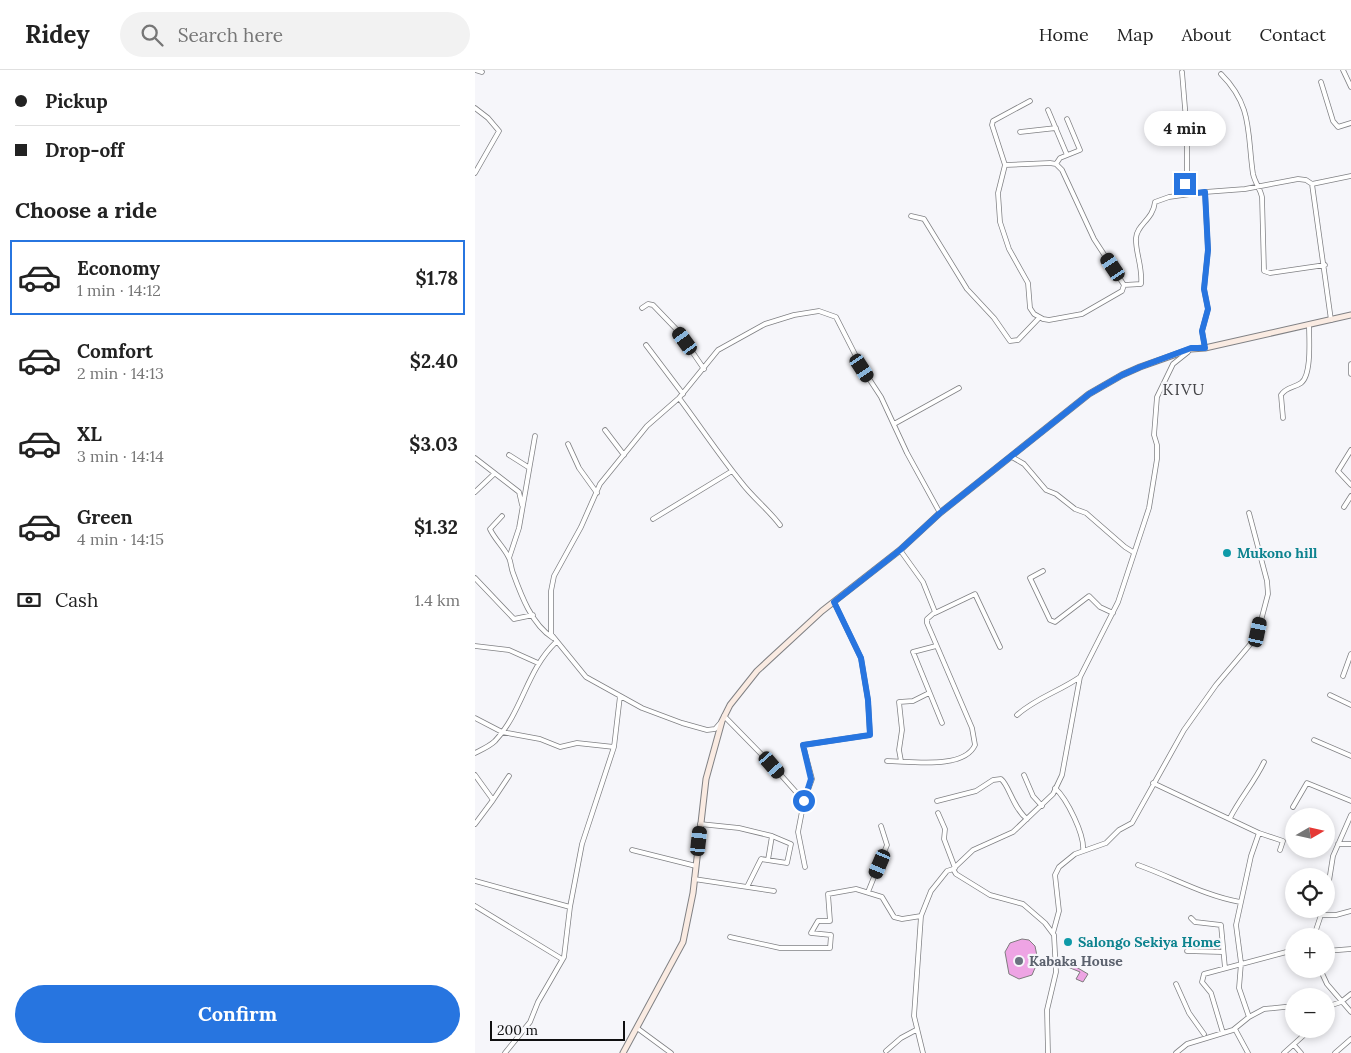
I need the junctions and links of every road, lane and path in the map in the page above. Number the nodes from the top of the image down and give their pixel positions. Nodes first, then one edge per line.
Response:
1 (475, 70) edge
2 (1343, 70) edge
3 (482, 72) dead end
4 (1182, 72) dead end
5 (1221, 74) dead end
6 (1321, 82) dead end
7 (1351, 87) edge
8 (1030, 101) dead end
9 (475, 108) edge
10 (1049, 110) dead end
11 (1067, 119) dead end
12 (1351, 123) edge
13 (1056, 128) junction
14 (1020, 132) dead end
15 (1067, 155) junction
16 (1057, 164) junction
17 (1005, 165) junction
18 (475, 173) edge
19 (1351, 176) edge
20 (1312, 184) junction
21 (1260, 187) junction
22 (1205, 192) junction
23 (1187, 194) junction
24 (911, 216) dead end
25 (1325, 264) junction
26 (1124, 285) junction
27 (642, 308) dead end
28 (1351, 315) edge
29 (1039, 318) junction
30 (1331, 320) junction
31 (1309, 325) junction
32 (646, 345) dead end
33 (1191, 348) junction
34 (1205, 348) junction
35 (1351, 364) edge
36 (704, 369) junction
37 (1351, 374) edge
38 (959, 388) dead end
39 (683, 394) junction
40 (679, 398) junction
41 (1283, 418) dead end
42 (894, 424) junction
43 (605, 430) dead end
44 (535, 436) dead end
45 (568, 444) dead end
46 (1351, 450) edge
47 (624, 455) junction
48 (509, 456) dead end
49 (1012, 457) junction
50 (475, 458) edge
51 (529, 467) junction
52 (732, 471) junction
53 (494, 474) junction
54 (1351, 485) edge
55 (526, 488) junction
56 (475, 492) edge
57 (519, 492) junction
58 (597, 493) junction
59 (1351, 496) edge
60 (523, 507) junction
61 (1344, 507) dead end
62 (940, 513) junction
63 (1249, 513) dead end
64 (502, 516) dead end
65 (653, 519) dead end
66 (780, 525) dead end
67 (900, 550) junction
68 (1133, 552) junction
69 (509, 558) junction
70 (1043, 571) dead end
71 (475, 578) edge
72 (834, 602) junction
73 (1113, 612) junction
74 (935, 613) junction
75 (533, 616) junction
76 (554, 640) junction
77 (475, 646) edge
78 (936, 646) junction
79 (1000, 647) dead end
80 (1351, 657) edge
81 (538, 663) junction
82 (1080, 676) junction
83 (1343, 676) dead end
84 (929, 693) junction
85 (1330, 695) dead end
86 (620, 696) junction
87 (1351, 705) edge
88 (1017, 715) dead end
89 (475, 718) edge
90 (723, 719) junction
91 (942, 723) dead end
92 (502, 732) junction
93 (1313, 740) dead end
94 (614, 747) junction
95 (475, 753) edge
96 (1351, 756) edge
97 (887, 761) dead end
98 (901, 761) junction
99 (1263, 762) dead end
100 (475, 775) edge
101 (1024, 775) dead end
102 (509, 776) dead end
103 (1153, 783) junction
104 (1055, 788) junction
105 (493, 800) junction
106 (804, 801) junction
107 (937, 801) dead end
108 (1351, 801) edge
109 (1042, 806) junction
110 (1293, 806) dead end
111 (938, 813) dead end
112 (1351, 815) edge
113 (1230, 818) junction
114 (1027, 820) junction
115 (475, 824) edge
116 (700, 824) junction
117 (881, 826) dead end
118 (1259, 833) junction
119 (772, 836) junction
120 (1338, 844) junction
121 (1351, 844) edge
122 (632, 850) dead end
123 (1279, 850) dead end
124 (1083, 851) junction
125 (768, 860) junction
126 (1138, 865) dead end
127 (696, 866) junction
128 (805, 867) dead end
129 (954, 868) junction
130 (1331, 868) edge
131 (694, 879) junction
132 (475, 881) edge
133 (747, 887) junction
134 (774, 891) dead end
135 (868, 892) junction
136 (1240, 902) junction
137 (475, 906) edge
138 (570, 907) junction
139 (1351, 911) edge
140 (1335, 915) edge
141 (921, 916) junction
142 (1191, 918) dead end
143 (1054, 935) junction
144 (730, 937) dead end
145 (1351, 949) edge
146 (1335, 950) edge
147 (1187, 951) dead end
148 (1223, 952) junction
149 (1285, 952) edge
150 (562, 959) junction
151 (1240, 965) junction
152 (1225, 968) junction
153 (1324, 978) edge
154 (1176, 984) dead end
155 (1351, 994) edge
156 (1341, 1002) junction
157 (1335, 1004) edge
158 (1285, 1007) edge
159 (1351, 1012) edge
160 (1249, 1017) junction
161 (637, 1028) junction
162 (1235, 1029) junction
163 (916, 1030) junction
164 (1223, 1033) junction
165 (1204, 1034) dead end
166 (1301, 1038) edge
167 (1351, 1039) edge
168 (1294, 1045) junction
169 (885, 1051) dead end
170 (505, 1053) edge
171 (623, 1053) edge
172 (671, 1053) edge
173 (923, 1053) edge
174 (1048, 1053) edge
175 (1176, 1053) edge
176 (1248, 1053) edge
177 (1284, 1053) edge
178 (1301, 1053) edge
179 (1335, 1053) edge

1 - 3 street
2 - 7 street
4 - 23 street
5 - 21 street
6 - 12 street
8 - 17 street
9 - 18 street
10 - 13 street
11 - 15 street
13 - 14 street
13 - 15 street
15 - 16 street
16 - 17 street
16 - 26 street
17 - 29 street
19 - 20 street
20 - 21 street
20 - 25 street
21 - 22 street
21 - 25 street
22 - 23 street
22 - 34 street
23 - 26 street
24 - 29 street
25 - 30 street
26 - 29 street
27 - 36 street
28 - 30 street
30 - 31 street
31 - 34 street
31 - 41 street
32 - 39 street
33 - 34 street
33 - 49 street
33 - 68 street
35 - 37 street
36 - 39 street
36 - 42 street
38 - 42 street
39 - 40 street
40 - 47 street
40 - 52 street
42 - 62 street
43 - 47 street
44 - 51 street
45 - 58 street
46 - 54 street
47 - 58 street
48 - 51 street
49 - 62 street
49 - 68 street
50 - 53 street
51 - 55 street
52 - 65 street
52 - 66 street
53 - 56 street
53 - 57 street
55 - 57 street
55 - 60 street
57 - 60 street
58 - 76 street
59 - 61 street
60 - 69 street
62 - 67 street
63 - 103 street
64 - 69 street
67 - 72 street
67 - 74 street
68 - 73 street
69 - 75 street
70 - 73 street
71 - 75 street
72 - 90 street
72 - 106 street
73 - 82 street
74 - 78 street
74 - 79 street
75 - 76 street
76 - 81 street
76 - 86 street
77 - 81 street
78 - 84 street
78 - 98 street
80 - 83 street
81 - 92 street
82 - 88 street
82 - 104 street
84 - 91 street
84 - 98 street
85 - 87 street
86 - 90 street
86 - 94 street
89 - 92 street
90 - 106 street
90 - 116 street
92 - 94 street
92 - 95 street
93 - 96 street
94 - 138 street
97 - 98 street
99 - 113 street
100 - 105 street
101 - 109 street
102 - 105 street
103 - 113 street
103 - 124 street
104 - 109 street
104 - 124 street
105 - 115 street
106 - 128 street
107 - 114 street
108 - 110 street
109 - 114 street
111 - 129 street
112 - 120 street
113 - 118 street
114 - 129 street
116 - 119 street
116 - 127 street
117 - 135 street
118 - 123 street
118 - 136 street
119 - 125 street
119 - 125 street
120 - 121 street
120 - 130 street
122 - 127 street
124 - 143 street
125 - 133 street
126 - 136 street
127 - 131 street
129 - 141 street
129 - 143 street
131 - 133 street
131 - 161 street
132 - 138 street
133 - 134 street
135 - 141 street
135 - 144 street
136 - 151 street
137 - 150 street
138 - 150 street
139 - 140 street
141 - 163 street
142 - 148 street
143 - 174 street
145 - 146 street
147 - 148 street
148 - 152 street
149 - 151 street
150 - 170 street
151 - 152 street
151 - 160 street
152 - 164 street
153 - 156 street
154 - 165 street
155 - 156 street
156 - 157 street
156 - 159 street
158 - 160 street
160 - 162 street
161 - 171 street
161 - 172 street
162 - 164 street
162 - 176 street
163 - 169 street
163 - 173 street
164 - 175 street
166 - 168 street
167 - 179 street
168 - 177 street
168 - 178 street

